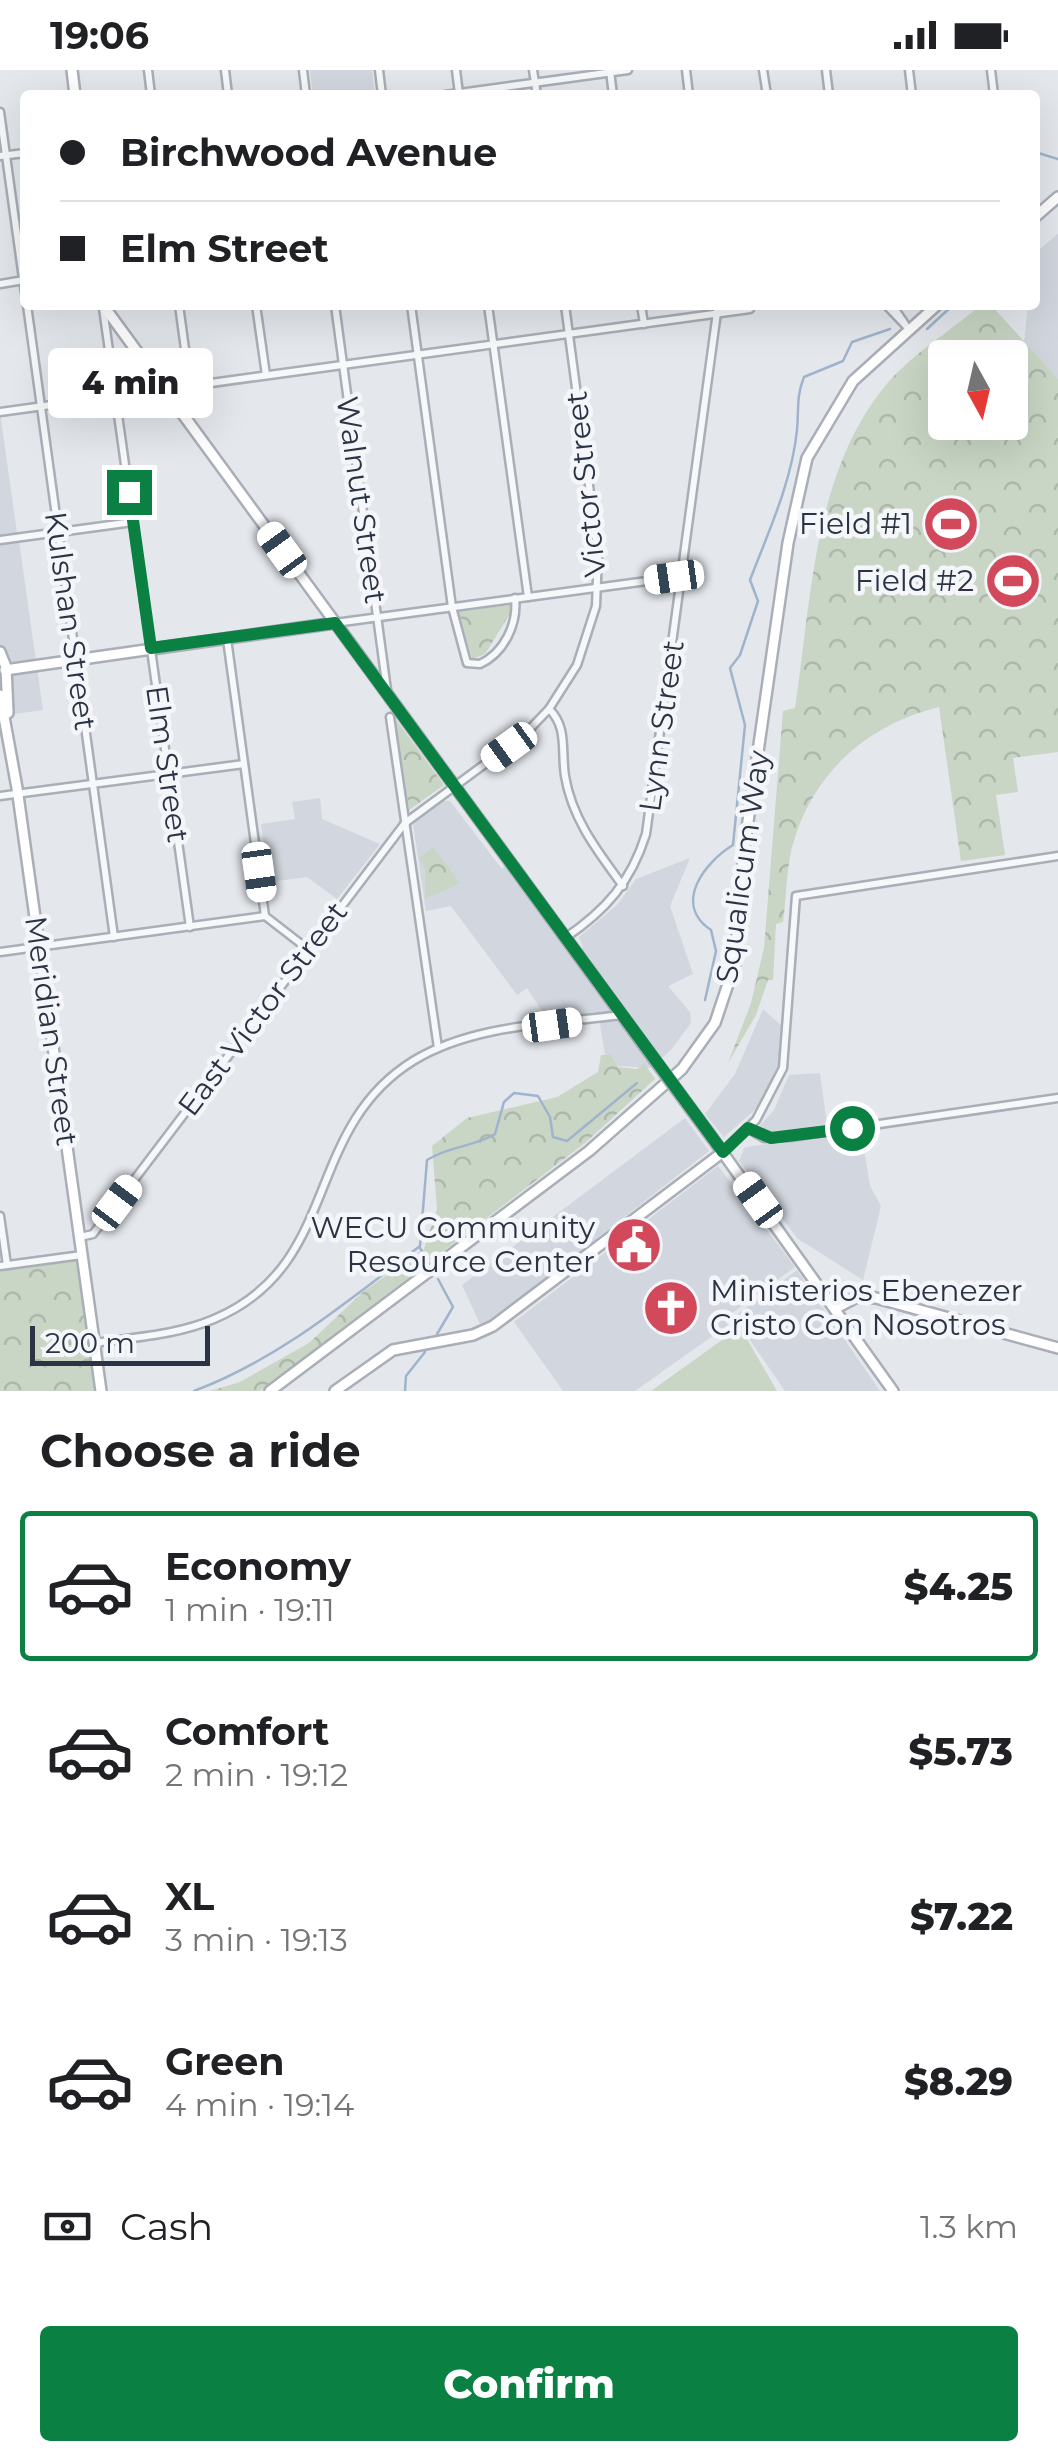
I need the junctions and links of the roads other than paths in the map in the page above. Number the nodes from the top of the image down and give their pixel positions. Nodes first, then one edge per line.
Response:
1 (534, 70) edge
2 (628, 70) edge
3 (610, 71) edge
4 (535, 83) junction
5 (487, 90) edge
6 (536, 90) edge
7 (0, 112) edge
8 (3, 155) edge
9 (20, 256) edge
10 (27, 310) edge
11 (104, 310) edge
12 (106, 310) edge
13 (181, 310) edge
14 (257, 310) edge
15 (336, 310) edge
16 (412, 310) edge
17 (489, 310) edge
18 (566, 310) edge
19 (643, 310) edge
20 (714, 310) edge
21 (719, 310) edge
22 (893, 310) edge
23 (930, 310) edge
24 (644, 324) junction
25 (907, 326) junction
26 (569, 334) junction
27 (494, 344) junction
28 (418, 354) junction
29 (343, 365) junction
30 (266, 375) junction
31 (190, 386) junction
32 (165, 389) junction
33 (116, 396) junction
34 (40, 406) junction
35 (0, 412) edge
36 (133, 522) junction
37 (58, 532) junction
38 (0, 540) edge
39 (684, 576) junction
40 (598, 587) junction
41 (528, 597) junction
42 (516, 598) junction
43 (452, 607) junction
44 (378, 617) junction
45 (335, 623) junction
46 (227, 637) junction
47 (151, 648) junction
48 (0, 652) edge
49 (75, 658) junction
50 (2, 667) edge
51 (0, 695) edge
52 (388, 695) junction
53 (549, 709) junction
54 (390, 716) dead end
55 (7, 731) junction
56 (244, 764) junction
57 (168, 774) junction
58 (93, 784) junction
59 (455, 787) junction
60 (18, 794) junction
61 (0, 796) edge
62 (405, 823) junction
63 (1058, 856) edge
64 (622, 886) junction
65 (265, 916) junction
66 (190, 926) junction
67 (114, 937) junction
68 (565, 938) junction
69 (40, 947) junction
70 (308, 950) junction
71 (0, 952) edge
72 (621, 1015) junction
73 (438, 1048) junction
74 (1058, 1098) edge
75 (748, 1128) junction
76 (723, 1152) junction
77 (0, 1216) edge
78 (80, 1237) junction
79 (82, 1255) junction
80 (3, 1265) edge
81 (836, 1308) junction
82 (94, 1342) junction
83 (1058, 1348) edge
84 (101, 1391) edge
85 (270, 1391) edge
86 (335, 1391) edge
87 (893, 1391) edge

1 - 4 street
2 - 3 street
3 - 4 street
4 - 5 street
4 - 6 street
7 - 8 street
8 - 9 street
10 - 34 street, Kulshan Street
11 - 33 street, Elm Street
12 - 32 street
13 - 31 street
14 - 30 street
15 - 29 street, Walnut Street
16 - 28 street
17 - 27 street
18 - 26 street, Victor Street
19 - 24 street
20 - 24 street
21 - 39 street, Lynn Street
22 - 25 street
23 - 25 street, Squalicum Way
24 - 26 street
25 - 85 street, Squalicum Way
26 - 27 street
26 - 40 street, Victor Street
27 - 28 street
27 - 41 street
28 - 29 street
28 - 43 street
29 - 30 street
29 - 44 street, Walnut Street
30 - 31 street
31 - 32 street
32 - 33 street
32 - 45 street
33 - 34 street
33 - 36 street, Elm Street
34 - 35 street
34 - 37 street, Kulshan Street
36 - 37 street
36 - 47 street, Elm Street
37 - 38 street
37 - 49 street, Kulshan Street
39 - 40 street
39 - 64 street, Lynn Street
40 - 41 street
40 - 53 street, Victor Street
41 - 42 street
42 - 43 street
42 - 43 street
43 - 44 street
44 - 45 street
44 - 52 street, Walnut Street
45 - 46 street
45 - 52 street
46 - 47 street
46 - 56 street
47 - 49 street
47 - 57 street, Elm Street
48 - 50 street, Meridian Street
49 - 50 street
49 - 58 street, Kulshan Street
50 - 55 street, Meridian Street
51 - 55 street, Meridian Street
52 - 59 street
53 - 59 street, Victor Street
53 - 64 street
54 - 62 street
55 - 60 street, Meridian Street
56 - 57 street
56 - 65 street
57 - 58 street
57 - 66 street, Elm Street
58 - 60 street
58 - 67 street, Kulshan Street
59 - 62 street, East Victor Street
59 - 68 street
60 - 61 street
60 - 69 street, Meridian Street
62 - 70 street, East Victor Street
62 - 73 street
63 - 75 street
64 - 68 street, Lynn Street
65 - 66 street
65 - 70 street
66 - 67 street
67 - 69 street
68 - 72 street
69 - 71 street
69 - 78 street, Meridian Street
70 - 78 street, East Victor Street
72 - 73 street
72 - 76 street, bridge
73 - 82 street
74 - 75 street
75 - 76 street
76 - 81 street
76 - 86 street
77 - 80 street
78 - 79 street, Meridian Street
79 - 80 street
79 - 82 street, Meridian Street
81 - 83 street
81 - 87 street
82 - 84 street, Meridian Street

